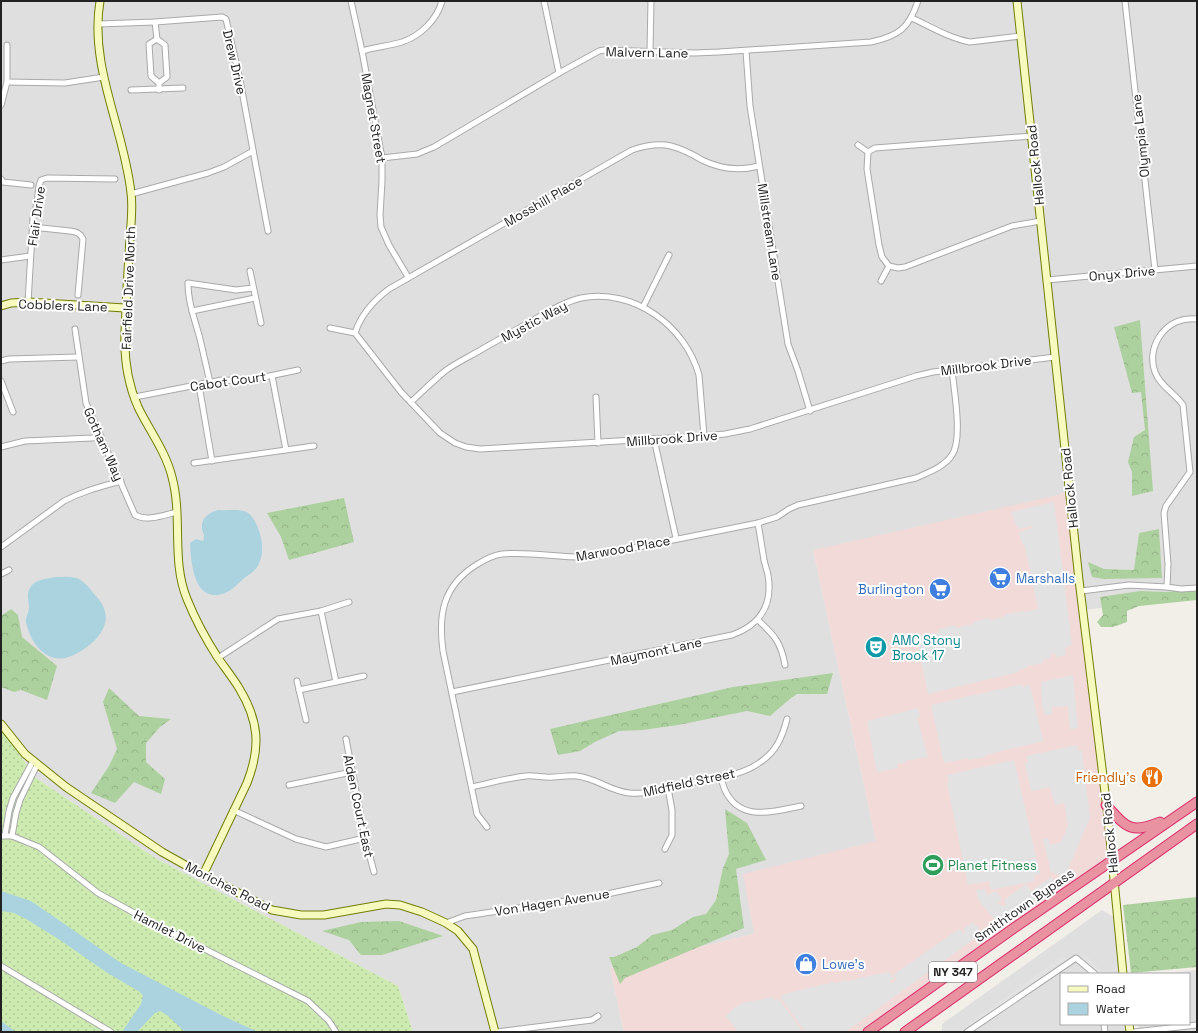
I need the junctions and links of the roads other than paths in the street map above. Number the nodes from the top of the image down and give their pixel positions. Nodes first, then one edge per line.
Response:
1 (100, 1) edge
2 (351, 1) edge
3 (442, 1) edge
4 (544, 1) edge
5 (651, 1) edge
6 (918, 1) edge
7 (1017, 1) edge
8 (1125, 1) edge
9 (912, 18) junction
10 (155, 22) junction
11 (98, 24) junction
12 (1021, 36) junction
13 (157, 39) junction
14 (7, 45) dead end
15 (362, 51) junction
16 (650, 51) junction
17 (746, 51) junction
18 (558, 73) junction
19 (104, 77) junction
20 (7, 82) junction
21 (159, 83) junction
22 (183, 88) dead end
23 (131, 90) dead end
24 (159, 90) junction
25 (1, 105) edge
26 (1032, 136) junction
27 (858, 145) dead end
28 (253, 151) junction
29 (868, 152) junction
30 (382, 158) junction
31 (759, 166) junction
32 (1, 179) edge
33 (115, 179) dead end
34 (31, 185) dead end
35 (131, 194) junction
36 (1041, 221) junction
37 (32, 227) junction
38 (268, 231) dead end
39 (669, 255) dead end
40 (30, 256) junction
41 (1, 260) edge
42 (889, 266) junction
43 (1197, 266) edge
44 (1155, 270) junction
45 (250, 271) dead end
46 (408, 277) junction
47 (1047, 280) junction
48 (881, 281) dead end
49 (253, 288) junction
50 (78, 296) dead end
51 (255, 298) junction
52 (28, 302) junction
53 (1, 306) edge
54 (643, 307) junction
55 (125, 308) junction
56 (192, 310) junction
57 (1197, 319) edge
58 (260, 323) dead end
59 (330, 328) dead end
60 (75, 329) dead end
61 (355, 333) junction
62 (78, 356) junction
63 (1055, 357) junction
64 (1, 361) edge
65 (298, 370) dead end
66 (952, 370) junction
67 (272, 376) junction
68 (1, 381) edge
69 (210, 382) junction
70 (199, 385) junction
71 (135, 397) junction
72 (596, 397) dead end
73 (411, 402) junction
74 (810, 411) junction
75 (13, 412) dead end
76 (704, 436) junction
77 (101, 437) junction
78 (654, 440) junction
79 (598, 443) junction
80 (314, 446) dead end
81 (1, 447) edge
82 (286, 450) junction
83 (212, 461) junction
84 (194, 463) dead end
85 (121, 481) junction
86 (177, 512) junction
87 (758, 523) junction
88 (676, 538) junction
89 (1, 547) edge
90 (9, 570) dead end
91 (1, 574) edge
92 (1167, 587) junction
93 (1197, 588) edge
94 (1081, 591) junction
95 (349, 602) dead end
96 (321, 610) junction
97 (758, 620) junction
98 (218, 658) junction
99 (785, 665) dead end
100 (364, 676) dead end
101 (297, 681) dead end
102 (336, 682) junction
103 (299, 690) junction
104 (452, 692) junction
105 (787, 719) dead end
106 (306, 720) dead end
107 (1, 724) edge
108 (346, 739) dead end
109 (35, 763) junction
110 (352, 772) junction
111 (721, 776) junction
112 (289, 785) dead end
113 (472, 787) junction
114 (668, 788) junction
115 (1197, 802) edge
116 (1106, 805) junction
117 (800, 806) dead end
118 (233, 810) junction
119 (1175, 817) junction
120 (1197, 824) edge
121 (487, 827) dead end
122 (3, 836) edge
123 (12, 836) junction
124 (365, 838) junction
125 (664, 849) dead end
126 (1112, 860) junction
127 (374, 872) dead end
128 (203, 875) junction
129 (659, 883) dead end
130 (1114, 883) junction
131 (446, 923) junction
132 (1, 966) edge
133 (1094, 973) edge
134 (1123, 973) edge
135 (930, 1014) junction
136 (598, 1016) dead end
137 (1197, 1026) edge
138 (111, 1032) edge
139 (336, 1032) edge
140 (496, 1032) edge
141 (868, 1032) edge
142 (904, 1032) edge
143 (912, 1032) edge
144 (968, 1032) edge
145 (1134, 1032) edge

1 - 11 street, Fairfield Drive North
2 - 15 street, Magnet Street
3 - 15 street
4 - 18 street
5 - 16 street
6 - 9 street, Malvern Lane
7 - 12 street, Hallock Road
8 - 44 street, Olympia Lane
9 - 12 street
9 - 17 street, Malvern Lane
10 - 11 street, Drew Drive
10 - 13 street
10 - 28 street, Drew Drive
11 - 19 street, Fairfield Drive North
12 - 26 street, Hallock Road
13 - 21 street
13 - 21 street
14 - 20 street
15 - 30 street, Magnet Street
16 - 17 street, Malvern Lane
16 - 18 street, Malvern Lane
17 - 31 street, Millstream Lane
18 - 30 street, Malvern Lane
19 - 20 street
19 - 35 street, Fairfield Drive North
20 - 25 street
21 - 24 street
22 - 24 street
23 - 24 street
26 - 29 street
26 - 36 street, Hallock Road
27 - 29 street
28 - 35 street
28 - 38 street, Drew Drive
29 - 42 street
30 - 46 street, Magnet Street
31 - 46 street, Mosshill Place
31 - 74 street, Millstream Lane
32 - 34 street
33 - 37 street, Flair Drive
35 - 55 street, Fairfield Drive North
36 - 42 street
36 - 47 street, Hallock Road
37 - 40 street, Flair Drive
37 - 50 street
39 - 54 street
40 - 41 street
40 - 52 street, Flair Drive
42 - 48 street
43 - 44 street, Onyx Drive
44 - 47 street, Onyx Drive
45 - 49 street
46 - 61 street, Mosshill Place
47 - 63 street, Hallock Road
49 - 51 street
49 - 56 street
51 - 56 street
51 - 58 street
52 - 53 street, Cobblers Lane
52 - 55 street, Cobblers Lane
54 - 73 street, Mystic Way
54 - 76 street, Mystic Way
55 - 71 street, Fairfield Drive North
56 - 69 street
57 - 92 street
59 - 61 street
60 - 62 street, Gotham Way
61 - 73 street, Millbrook Drive
62 - 64 street
62 - 77 street, Gotham Way
63 - 66 street, Millbrook Drive
63 - 94 street, Hallock Road
65 - 67 street, Cabot Court
66 - 74 street, Millbrook Drive
66 - 87 street, Marwood Place
67 - 69 street, Cabot Court
67 - 82 street
68 - 75 street
69 - 70 street, Cabot Court
70 - 71 street, Cabot Court
70 - 83 street
71 - 86 street, Fairfield Drive North
72 - 79 street
73 - 79 street, Millbrook Drive
74 - 76 street, Millbrook Drive
76 - 78 street, Millbrook Drive
77 - 81 street
77 - 85 street, Gotham Way
78 - 79 street, Millbrook Drive
78 - 88 street
80 - 82 street
82 - 83 street
83 - 84 street
85 - 86 street, Gotham Way
85 - 89 street
86 - 98 street, Fairfield Drive North
87 - 88 street, Marwood Place
87 - 97 street, Maymont Lane
88 - 104 street, Marwood Place
90 - 91 street
92 - 93 street
92 - 94 street
94 - 116 street, Hallock Road
95 - 96 street
96 - 98 street
96 - 102 street
97 - 99 street
97 - 104 street, Maymont Lane
98 - 118 street, Fairfield Drive North
100 - 102 street
101 - 103 street
102 - 103 street
103 - 106 street
104 - 113 street, Marwood Place
105 - 111 street, Midfield Street
107 - 109 street, Moriches Road
108 - 110 street, Alden Court East
109 - 122 street
109 - 123 street
109 - 128 street, Moriches Road
110 - 112 street
110 - 124 street, Alden Court East
111 - 114 street, Midfield Street
111 - 117 street
113 - 114 street, Midfield Street
113 - 121 street, Marwood Place
114 - 125 street
115 - 119 highway, Smithtown Bypass / NY 347
116 - 119 highway
116 - 126 street, Hallock Road
118 - 124 street
118 - 128 street, Fairfield Drive North
119 - 126 highway, Smithtown Bypass / NY 347
120 - 130 highway, NY 347
122 - 123 street, Hamlet Drive
123 - 139 street, Hamlet Drive
124 - 127 street, Alden Court East
126 - 130 street, Hallock Road
126 - 141 highway, Smithtown Bypass / NY 347
128 - 131 street, Moriches Road
129 - 131 street, Von Hagen Avenue
130 - 134 street, Hallock Road
130 - 135 highway, NY 347
131 - 140 street, Moriches Road
132 - 138 street
133 - 144 street
135 - 142 highway, NY 347
135 - 143 highway
136 - 140 street
137 - 145 street

